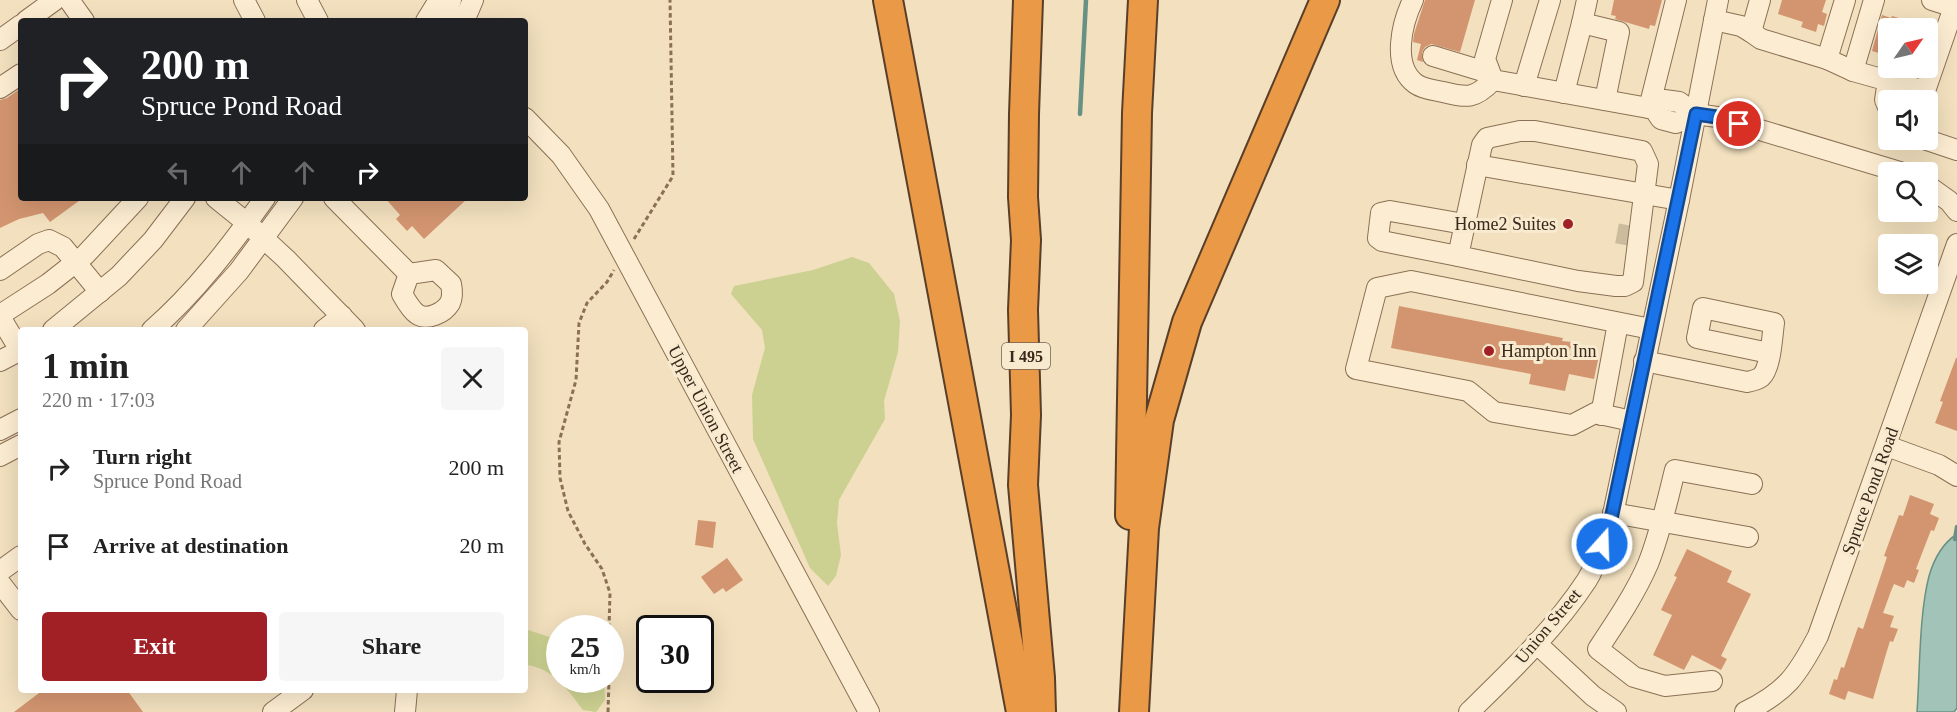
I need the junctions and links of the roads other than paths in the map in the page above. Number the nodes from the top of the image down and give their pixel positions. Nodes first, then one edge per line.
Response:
1 (55, 0) edge
2 (69, 0) edge
3 (244, 0) edge
4 (307, 0) edge
5 (439, 0) edge
6 (451, 0) edge
7 (473, 0) edge
8 (888, 0) edge
9 (1028, 0) edge
10 (1143, 0) edge
11 (1325, 0) edge
12 (1413, 0) edge
13 (1502, 0) edge
14 (1550, 0) edge
15 (1587, 0) edge
16 (1676, 0) edge
17 (1718, 0) edge
18 (1760, 0) edge
19 (1845, 0) edge
20 (1874, 0) edge
21 (1932, 0) edge
22 (1955, 7) edge
23 (30, 18) edge
24 (82, 18) edge
25 (253, 18) edge
26 (316, 18) edge
27 (428, 18) edge
28 (446, 18) edge
29 (465, 18) edge
30 (1714, 20) junction
31 (1582, 23) junction
32 (18, 27) edge
33 (1751, 32) junction
34 (0, 40) edge
35 (1417, 52) junction
36 (1827, 59) junction
37 (1853, 71) junction
38 (18, 76) edge
39 (1491, 76) junction
40 (1888, 81) junction
41 (1524, 86) junction
42 (0, 88) edge
43 (1887, 90) edge
44 (1564, 93) junction
45 (1605, 100) junction
46 (1651, 108) junction
47 (1696, 114) junction
48 (528, 121) edge
49 (1938, 144) edge
50 (1957, 150) edge
51 (1477, 165) junction
52 (1878, 165) edge
53 (1938, 193) edge
54 (1644, 199) junction
55 (1679, 200) junction
56 (135, 201) edge
57 (183, 201) edge
58 (220, 201) edge
59 (263, 201) edge
60 (291, 201) edge
61 (337, 201) edge
62 (1957, 211) edge
63 (1630, 218) tunnel mouth
64 (248, 223) junction
65 (1464, 224) junction
66 (265, 239) junction
67 (1957, 244) edge
68 (1625, 245) tunnel mouth
69 (1458, 256) junction
70 (77, 262) junction
71 (1636, 262) junction
72 (0, 270) edge
73 (409, 274) dead end
74 (100, 292) junction
75 (0, 316) edge
76 (349, 323) edge
77 (1618, 324) junction
78 (57, 327) edge
79 (155, 327) edge
80 (189, 327) edge
81 (1651, 329) junction
82 (18, 347) edge
83 (18, 351) edge
84 (1769, 353) dead end
85 (1644, 361) junction
86 (0, 362) edge
87 (1601, 415) junction
88 (18, 421) edge
89 (1632, 421) junction
90 (0, 430) edge
91 (1887, 446) junction
92 (18, 447) edge
93 (0, 456) edge
94 (1957, 476) edge
95 (1752, 484) dead end
96 (1613, 513) junction
97 (1662, 522) junction
98 (1748, 537) dead end
99 (18, 558) edge
100 (0, 571) edge
101 (0, 583) edge
102 (18, 606) edge
103 (1536, 643) junction
104 (1712, 681) dead end
105 (299, 693) edge
106 (407, 693) edge
107 (273, 712) edge
108 (405, 712) edge
109 (869, 712) edge
110 (1021, 712) edge
111 (1041, 712) edge
112 (1134, 712) edge
113 (1469, 712) edge
114 (1616, 712) edge
115 (1745, 712) edge

1 - 23 street
2 - 24 street
3 - 25 street
4 - 26 street
5 - 27 street
6 - 28 street
7 - 29 street
8 - 110 highway
9 - 111 highway, I 495
10 - 112 highway
11 - 112 highway
12 - 35 street
13 - 39 street
14 - 41 street
15 - 31 street
16 - 46 street
17 - 30 street, Union Street
18 - 33 street
19 - 36 street
20 - 37 street
21 - 22 street
22 - 40 street
30 - 33 street
30 - 47 street, Union Street
31 - 44 street
31 - 45 street
32 - 34 street
33 - 36 street
35 - 39 street
35 - 39 street
36 - 37 street
37 - 40 street
38 - 42 street
39 - 41 street
40 - 43 street
41 - 44 street
44 - 45 street
45 - 46 street
46 - 47 street
47 - 52 street
47 - 55 street, Union Street
48 - 109 street, Upper Union Street
49 - 50 street
51 - 54 street
51 - 54 street
51 - 65 street
53 - 62 street
54 - 55 street
54 - 63 street
54 - 71 street
55 - 81 street, Union Street
56 - 70 street
57 - 74 street
58 - 64 street
59 - 64 street
60 - 66 street
61 - 73 street
64 - 66 street
64 - 79 street
65 - 69 street
65 - 69 street
66 - 76 street
66 - 80 street
67 - 91 street, Spruce Pond Road
68 - 71 street
69 - 71 street
70 - 72 street
70 - 74 street
70 - 75 street
74 - 78 street
75 - 82 street
77 - 81 street
77 - 87 street
77 - 87 street
81 - 85 street, Union Street
83 - 86 street
84 - 85 street
85 - 89 street, Union Street
87 - 89 street
88 - 90 street
89 - 96 street, Union Street
91 - 94 street
91 - 115 street, Spruce Pond Road
92 - 93 street
95 - 97 street
96 - 97 street
96 - 103 street, Union Street
97 - 98 street
97 - 104 street
99 - 100 street
101 - 102 street
103 - 113 street, Union Street
103 - 114 street
105 - 107 street
106 - 108 street

